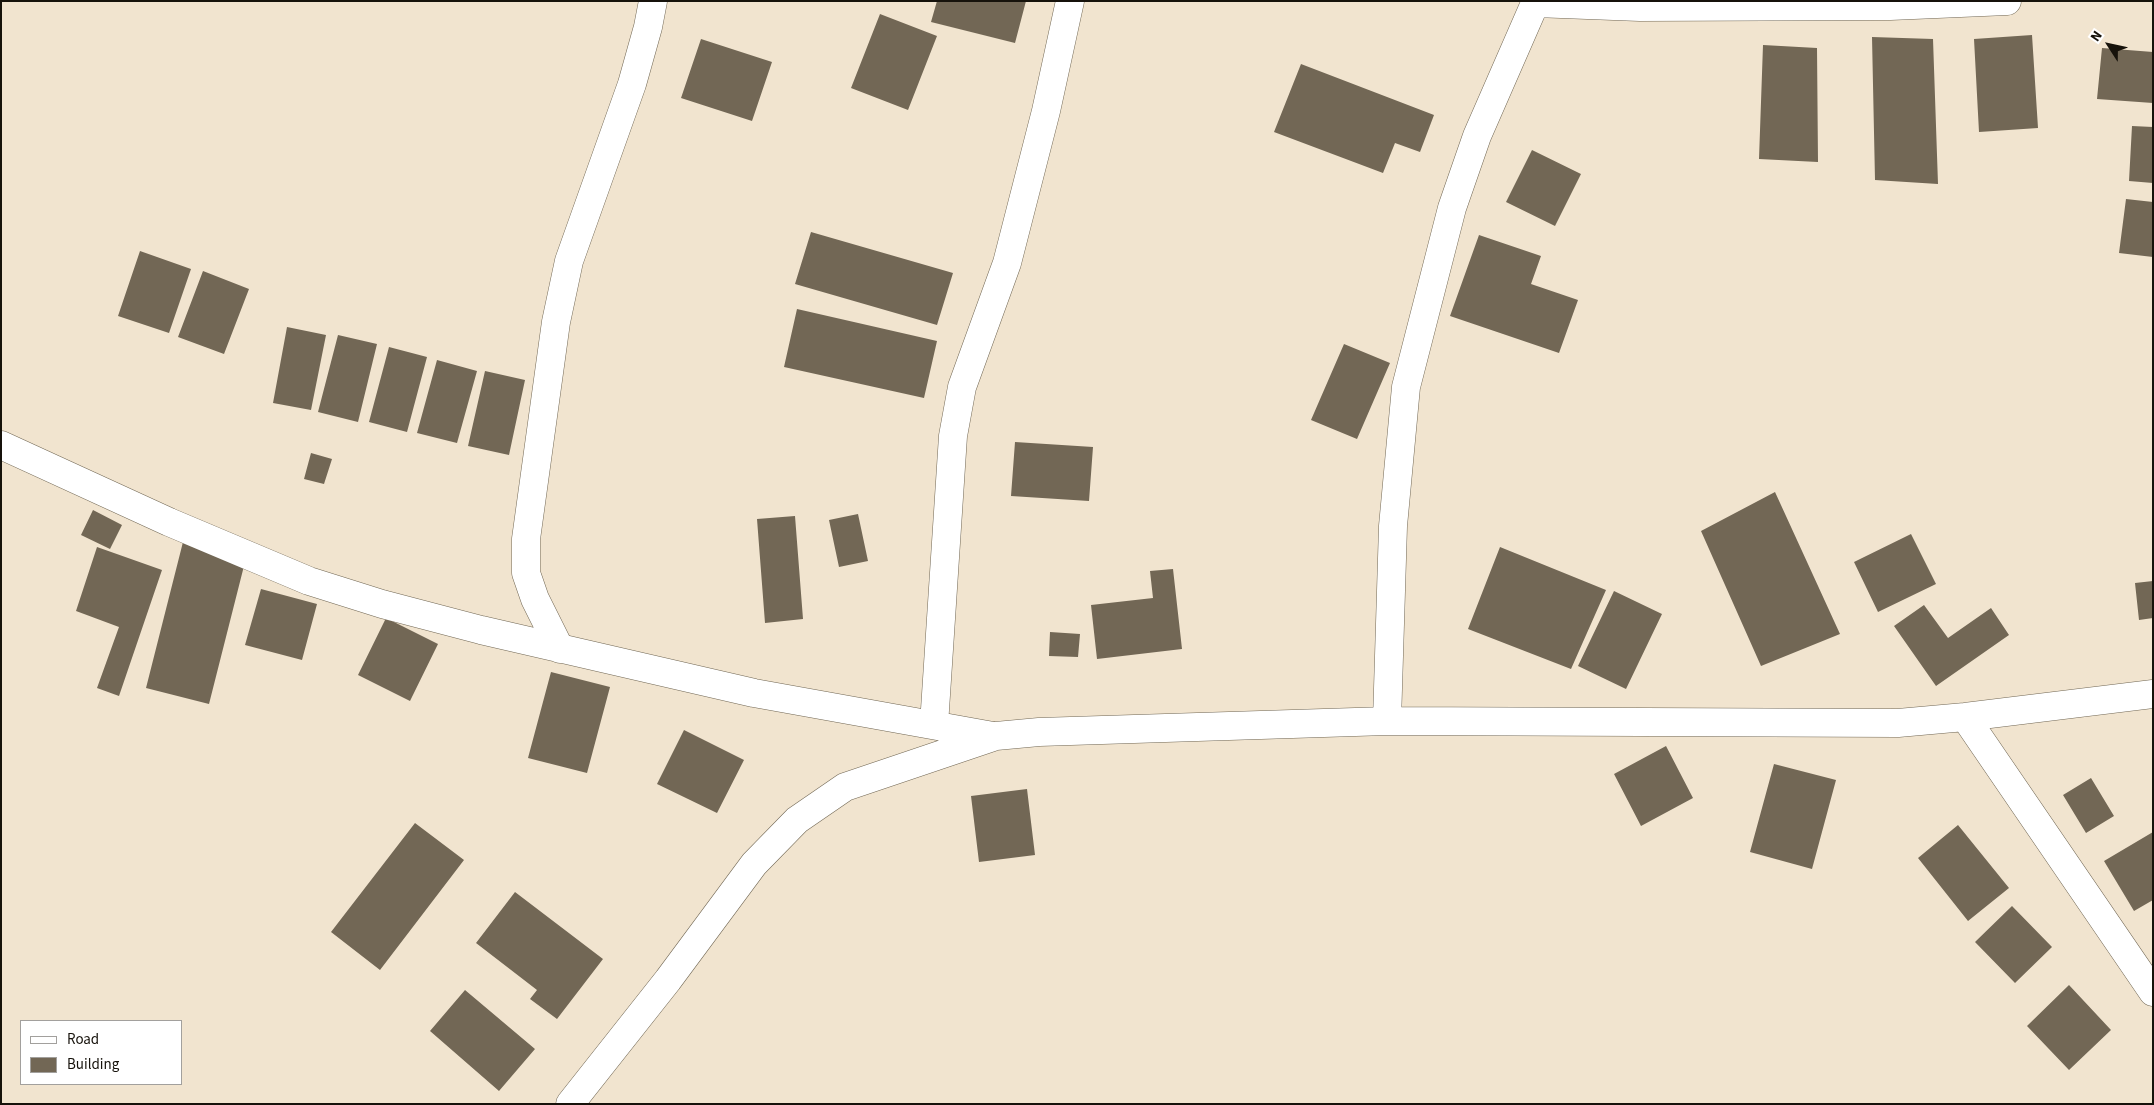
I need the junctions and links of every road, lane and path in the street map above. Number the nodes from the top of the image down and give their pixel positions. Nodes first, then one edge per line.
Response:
1 (653, 1) edge
2 (1070, 1) edge
3 (2007, 1) edge
4 (1536, 2) edge
5 (1, 445) edge
6 (560, 648) junction
7 (2153, 694) edge
8 (1965, 717) junction
9 (1387, 721) junction
10 (934, 725) junction
11 (996, 736) junction
12 (2153, 992) edge
13 (570, 1104) edge

1 - 6 street
2 - 10 street
3 - 4 street
4 - 9 street
5 - 6 street
6 - 10 street
7 - 8 street
8 - 9 street
8 - 12 street
9 - 11 street
10 - 11 street
11 - 13 street

